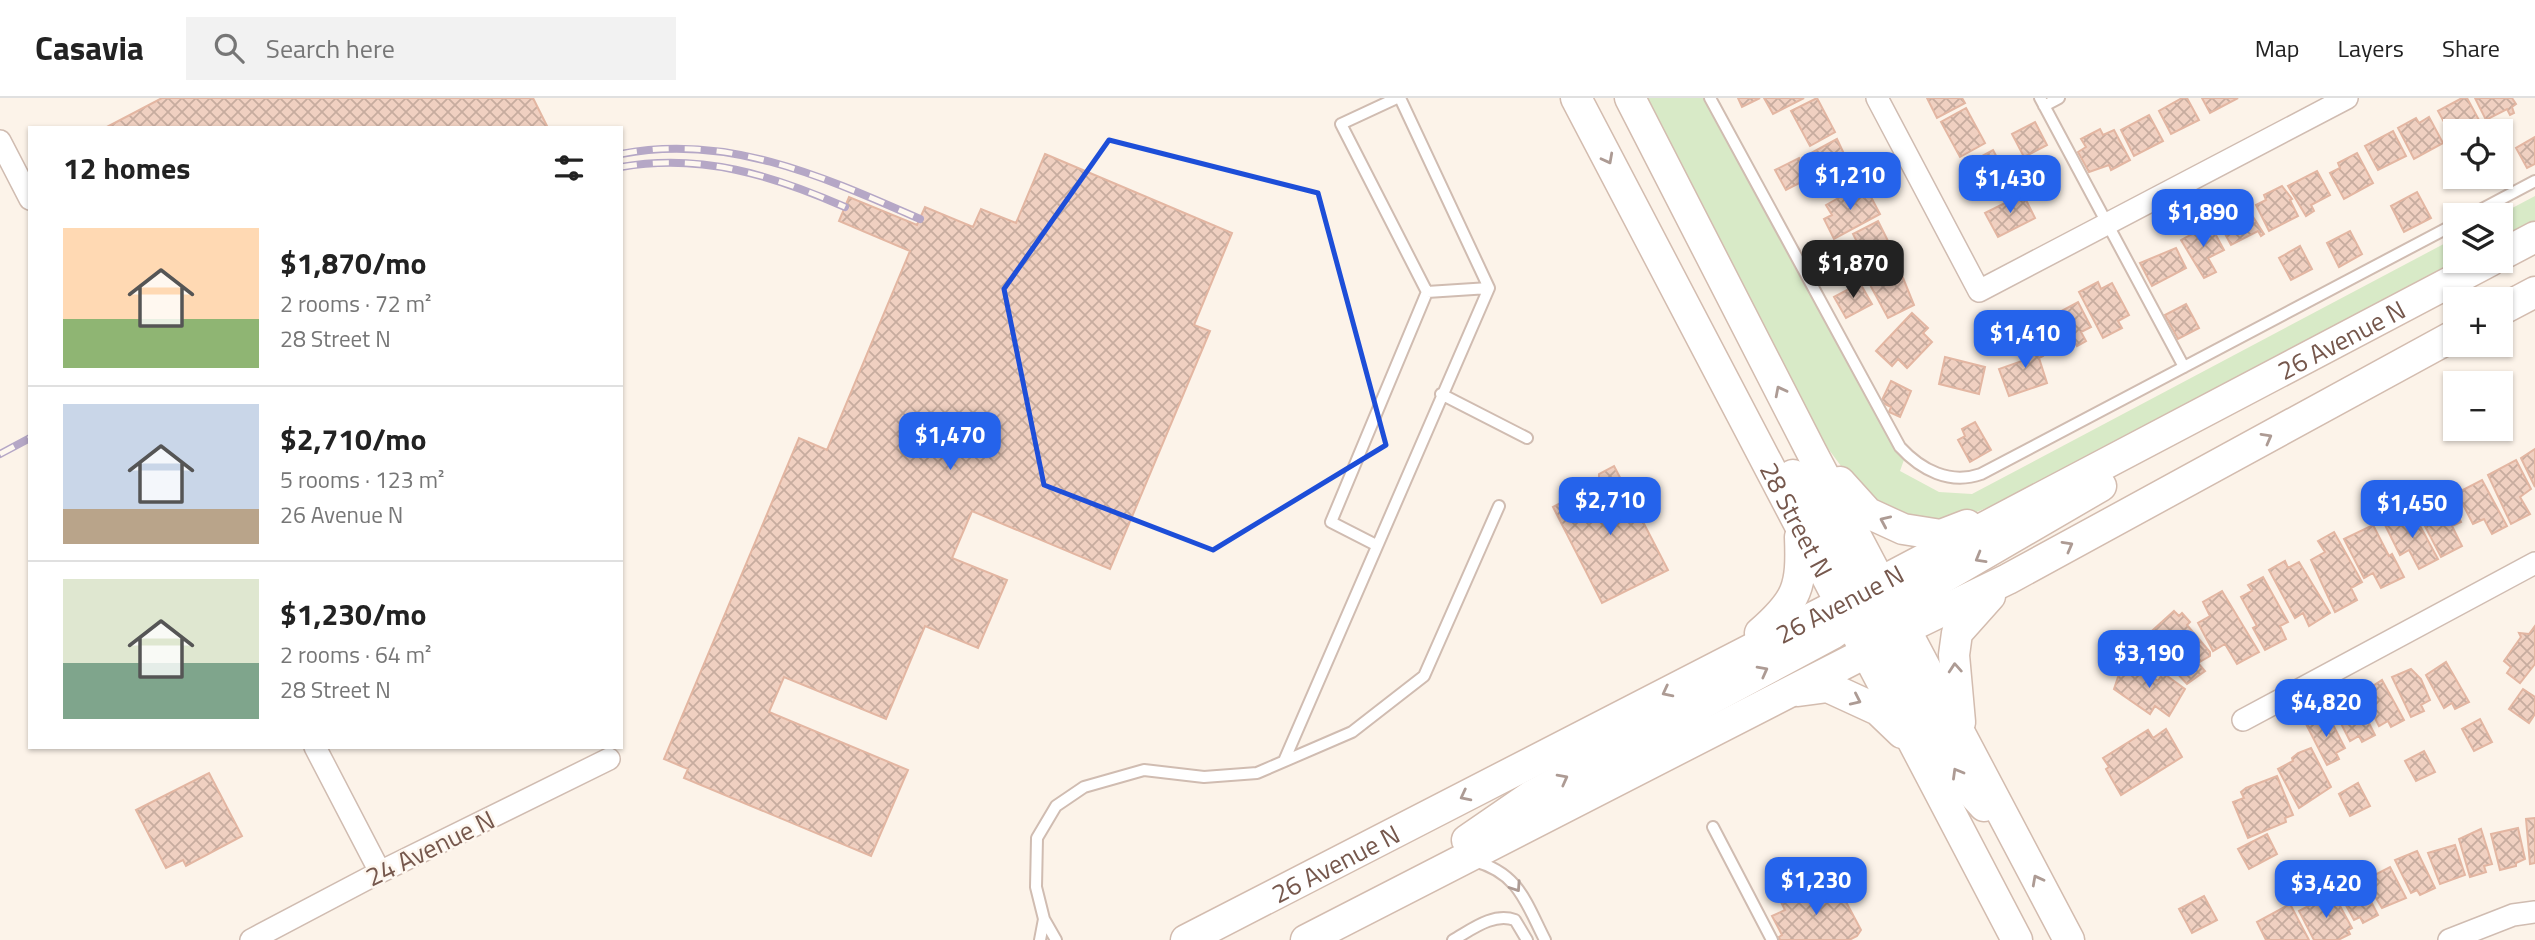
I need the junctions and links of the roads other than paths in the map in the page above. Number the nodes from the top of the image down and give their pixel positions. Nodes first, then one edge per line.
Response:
1 (1398, 98) edge
2 (1576, 98) edge
3 (1629, 98) edge
4 (1710, 98) edge
5 (1877, 98) edge
6 (2059, 98) edge
7 (2347, 98) edge
8 (2042, 102) edge
9 (0, 141) edge
10 (2535, 181) edge
11 (28, 195) edge
12 (2494, 203) edge
13 (2106, 224) junction
14 (2443, 230) edge
15 (2535, 237) edge
16 (2513, 249) edge
17 (2467, 273) edge
18 (1489, 288) junction
19 (1427, 292) junction
20 (2535, 292) edge
21 (2513, 304) edge
22 (1698, 332) junction
23 (2443, 342) edge
24 (2184, 367) junction
25 (2288, 368) junction
26 (1441, 394) junction
27 (1527, 438) dead end
28 (1811, 451) junction
29 (2043, 497) junction
30 (1499, 506) dead end
31 (1800, 529) junction
32 (1376, 545) junction
33 (2535, 563) edge
34 (2008, 579) junction
35 (1872, 617) junction
36 (1728, 661) junction
37 (1791, 692) junction
38 (2243, 720) dead end
39 (1962, 736) junction
40 (1915, 745) junction
41 (316, 749) edge
42 (609, 759) dead end
43 (1284, 761) junction
44 (1713, 827) dead end
45 (1398, 830) junction
46 (2017, 843) junction
47 (1465, 859) junction
48 (380, 872) junction
49 (1363, 911) junction
50 (2535, 912) edge
51 (1044, 919) junction
52 (251, 940) edge
53 (1040, 940) edge
54 (1056, 940) edge
55 (1186, 940) edge
56 (1227, 940) edge
57 (1306, 940) edge
58 (1452, 940) edge
59 (1527, 940) edge
60 (1545, 940) edge
61 (1772, 940) edge
62 (2017, 940) edge
63 (2069, 940) edge
64 (2449, 940) edge

1 - 18 lane
1 - 19 lane
2 -> 22 main road, 28 Street N
28 -> 3 main road, 28 Street N
4 - 24 lane
5 - 13 street
6 - 8 lane
7 - 13 street
8 - 13 lane
9 - 11 street
10 - 12 lane
13 - 24 lane
14 - 24 lane
15 - 16 main road
17 - 25 main road, 26 Avenue N
18 - 19 lane
18 - 26 lane
19 - 32 lane
20 - 21 main road
22 - 31 main road, 28 Street N
22 - 35 main road
34 -> 23 main road, 26 Avenue N
25 - 29 main road, 26 Avenue N
25 -> 35 main road
26 - 27 lane
26 - 32 lane
29 -> 28 main road
28 - 35 main road, 28 Street N
29 - 35 main road, 26 Avenue N
30 - 43 lane
31 - 35 main road, 28 Street N
31 - 36 main road
32 - 43 lane
33 - 38 street
34 - 35 main road, 26 Avenue N
39 -> 34 main road
35 - 36 main road, 26 Avenue N
35 - 37 main road, 26 Avenue N
35 - 39 main road, 28 Street N
35 - 40 main road, 28 Street N
46 -> 35 main road
49 -> 35 main road
36 -> 45 main road, 26 Avenue N
37 -> 40 main road
37 - 47 main road, 26 Avenue N
39 - 46 main road, 28 Street N
40 - 62 main road, 28 Street N
41 - 48 street
42 - 48 street, 24 Avenue N
43 - 51 lane
44 - 61 lane
45 - 55 main road, 26 Avenue N
45 - 56 main road
63 -> 46 main road, 28 Street N
47 - 49 main road, 26 Avenue N
47 -> 60 lane
48 - 52 street, 24 Avenue N
49 - 57 main road, 26 Avenue N
50 - 64 street
51 - 53 lane
51 - 54 lane
58 - 59 lane

